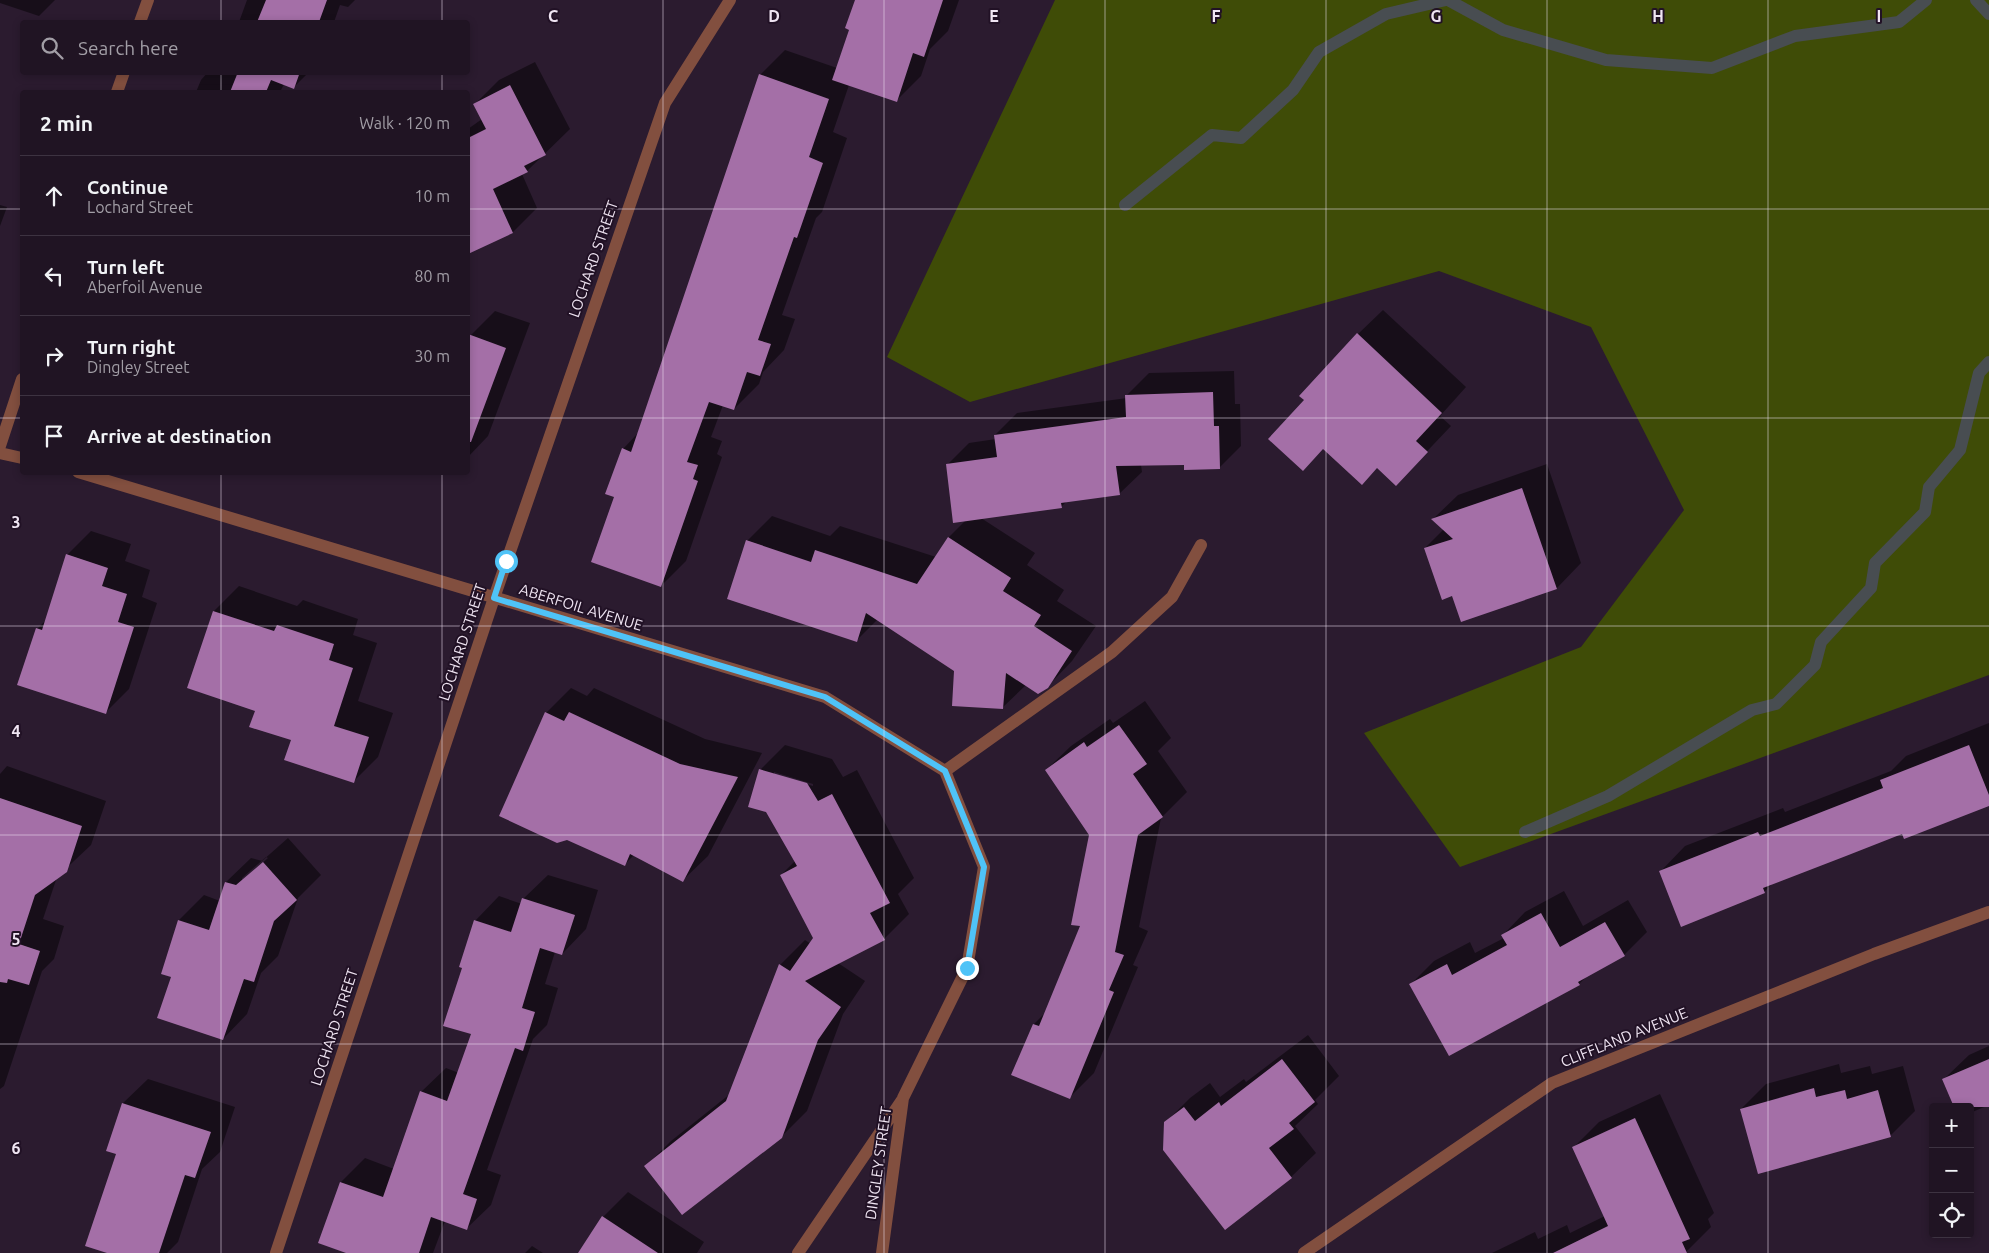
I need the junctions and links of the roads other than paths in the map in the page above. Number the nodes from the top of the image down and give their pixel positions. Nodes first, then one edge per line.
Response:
1 (148, 0) edge
2 (730, 0) edge
3 (141, 20) edge
4 (123, 75) edge
5 (118, 90) edge
6 (20, 385) edge
7 (0, 446) edge
8 (0, 453) edge
9 (20, 458) edge
10 (88, 475) edge
11 (1201, 545) dead end
12 (494, 598) junction
13 (945, 771) junction
14 (1989, 912) edge
15 (903, 1098) junction
16 (276, 1253) edge
17 (798, 1253) edge
18 (882, 1253) edge
19 (1304, 1253) edge

1 - 3 street
2 - 12 street, LOCHARD STREET
4 - 5 street
6 - 7 street
8 - 9 street
10 - 12 street, ABERFOIL AVENUE
11 - 13 street
12 - 13 street, ABERFOIL AVENUE
12 - 16 street, LOCHARD STREET
13 - 15 street, DINGLEY STREET
14 - 19 street, CLIFFLAND AVENUE
15 - 17 street
15 - 18 street, DINGLEY STREET

